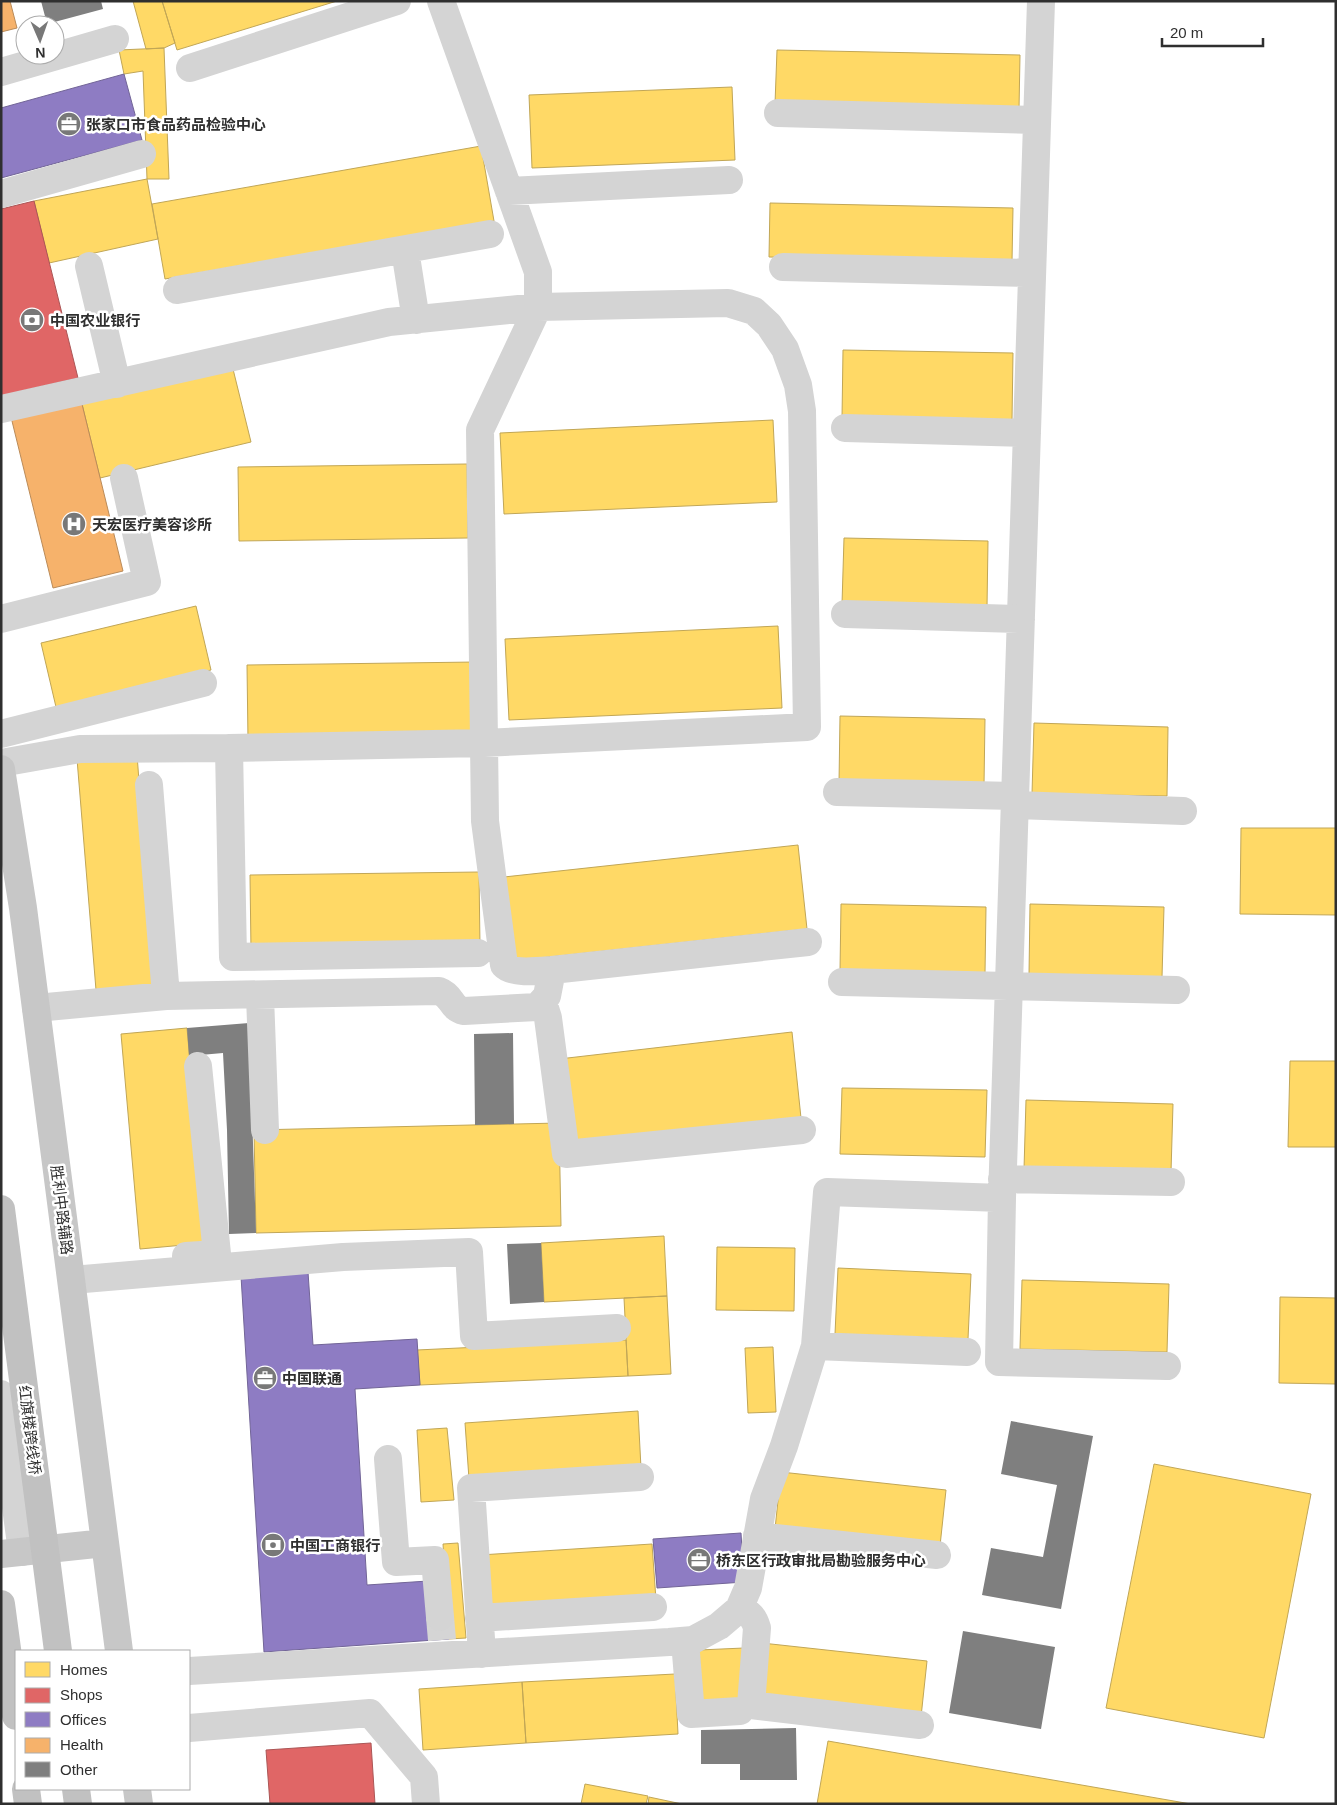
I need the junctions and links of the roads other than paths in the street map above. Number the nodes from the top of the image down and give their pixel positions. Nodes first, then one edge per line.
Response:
1 (397, 1) edge
2 (441, 1) edge
3 (1041, 1) edge
4 (115, 39) dead end
5 (190, 68) dead end
6 (1, 72) edge
7 (778, 113) dead end
8 (1037, 120) junction
9 (142, 154) dead end
10 (728, 180) dead end
11 (509, 191) junction
12 (1, 194) edge
13 (490, 234) dead end
14 (405, 250) junction
15 (89, 266) dead end
16 (783, 267) dead end
17 (1032, 273) junction
18 (177, 290) dead end
19 (538, 308) junction
20 (416, 320) junction
21 (117, 384) junction
22 (1, 409) edge
23 (845, 428) dead end
24 (1027, 433) junction
25 (124, 478) dead end
26 (846, 614) dead end
27 (1, 619) edge
28 (1021, 619) junction
29 (203, 683) dead end
30 (1, 734) edge
31 (484, 743) junction
32 (229, 748) junction
33 (1, 763) edge
34 (1, 769) edge
35 (149, 785) dead end
36 (837, 792) dead end
37 (1015, 800) junction
38 (1183, 811) dead end
39 (808, 942) dead end
40 (478, 953) dead end
41 (552, 970) junction
42 (842, 982) dead end
43 (1009, 986) junction
44 (1176, 990) dead end
45 (166, 996) junction
46 (260, 996) junction
47 (543, 1002) junction
48 (36, 1008) junction
49 (198, 1066) dead end
50 (265, 1130) dead end
51 (802, 1130) dead end
52 (1171, 1182) dead end
53 (1002, 1188) junction
54 (1, 1209) edge
55 (70, 1273) junction
56 (617, 1328) dead end
57 (815, 1346) junction
58 (967, 1352) dead end
59 (1167, 1366) dead end
60 (1, 1394) edge
61 (388, 1459) dead end
62 (640, 1477) dead end
63 (758, 1536) junction
64 (104, 1538) junction
65 (11, 1548) edge
66 (936, 1555) dead end
67 (1, 1604) edge
68 (653, 1607) dead end
69 (739, 1609) junction
70 (479, 1618) junction
71 (441, 1638) junction
72 (685, 1640) junction
73 (58, 1650) edge
74 (119, 1650) edge
75 (482, 1654) junction
76 (190, 1671) edge
77 (15, 1709) edge
78 (740, 1711) dead end
79 (920, 1725) dead end
80 (190, 1728) edge
81 (26, 1790) edge
82 (76, 1790) edge
83 (137, 1790) edge
84 (28, 1804) edge
85 (78, 1804) edge
86 (139, 1804) edge
87 (426, 1804) edge

1 - 5 street
2 - 11 street
3 - 8 street
4 - 6 street
7 - 8 street
8 - 17 street
9 - 12 street
10 - 11 street
11 - 19 street
13 - 14 street
14 - 18 street
14 - 20 street
15 - 21 street
16 - 17 street
17 - 24 street
19 - 20 street
19 - 31 street
19 - 31 street
20 - 21 street
21 - 22 street
23 - 24 street
24 - 28 street
25 - 27 street
26 - 28 street
28 - 37 street
29 - 30 street
31 - 32 street
31 - 41 street
32 - 33 street
32 - 40 street
34 - 48 main road, 胜利中路辅路
35 - 45 street
36 - 37 street
37 - 38 street
37 - 43 street
39 - 41 street
41 - 47 street
42 - 43 street
43 - 44 street
43 - 53 street
45 - 46 street
45 - 48 street
46 - 47 street
46 - 50 street
47 - 51 street
48 - 55 main road, 胜利中路辅路
49 - 55 street
52 - 53 street
53 - 57 street
53 - 59 street
54 - 73 highway, 红旗楼跨线桥, bridge
55 - 56 street
55 - 64 main road, 胜利中路辅路
57 - 58 street
57 - 63 street
60 - 65 street
61 - 71 street
62 - 70 street
63 - 66 street
63 - 69 street
64 - 65 main road
64 - 74 main road, 胜利中路辅路
67 - 77 highway
68 - 70 street
69 - 72 street
69 - 79 street
70 - 75 street
71 - 75 street
71 - 76 street
72 - 75 street
72 - 78 street
80 - 87 street
81 - 84 highway
82 - 85 highway
83 - 86 main road

